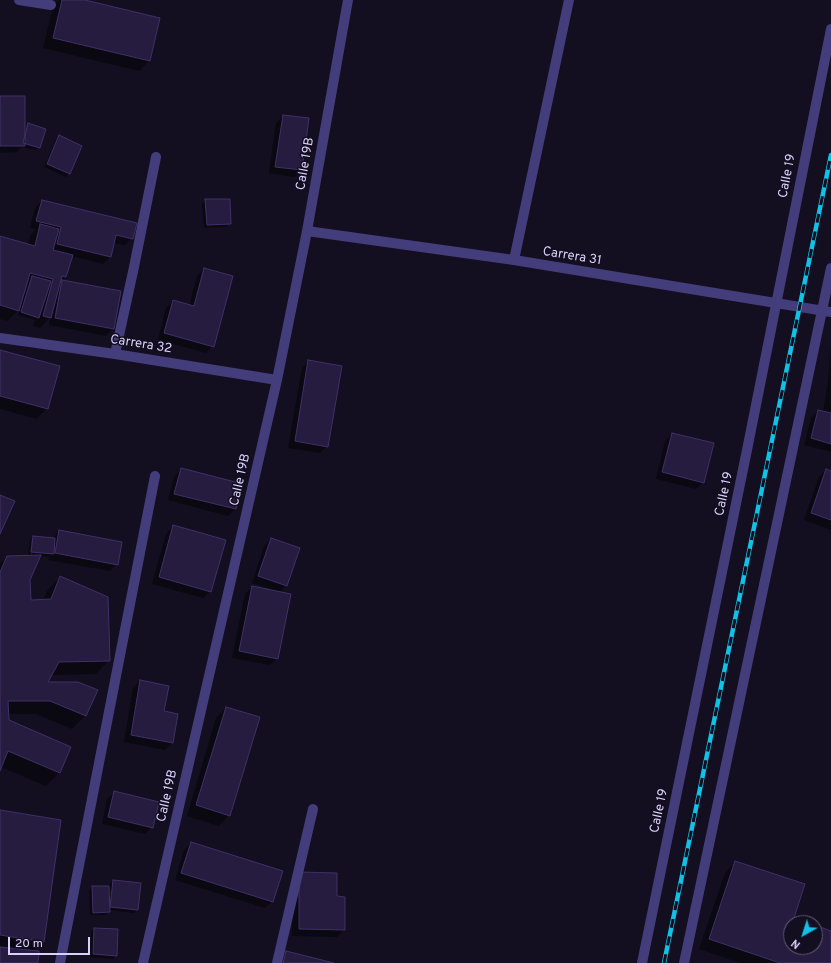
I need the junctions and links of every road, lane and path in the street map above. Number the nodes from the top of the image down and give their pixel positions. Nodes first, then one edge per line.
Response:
1 (19, 0) edge
2 (348, 0) edge
3 (569, 0) edge
4 (51, 5) dead end
5 (831, 29) edge
6 (156, 157) dead end
7 (307, 231) junction
8 (514, 260) junction
9 (831, 268) edge
10 (776, 303) junction
11 (826, 312) edge
12 (0, 338) edge
13 (115, 354) junction
14 (277, 380) junction
15 (155, 476) dead end
16 (313, 809) dead end
17 (60, 963) edge
18 (143, 963) edge
19 (277, 963) edge
20 (642, 963) edge
21 (684, 963) edge

1 - 4 street
2 - 7 street, Calle 19B
3 - 8 street
5 - 10 street, Calle 19
6 - 13 street
7 - 8 street, Carrera 31
7 - 14 street, Calle 19B
8 - 10 street, Carrera 31
9 - 11 street
10 - 11 street, Carrera 31
10 - 20 street, Calle 19
11 - 21 street
12 - 13 street, Carrera 32
13 - 14 street, Carrera 32
14 - 18 street, Calle 19B
15 - 17 street
16 - 19 street

